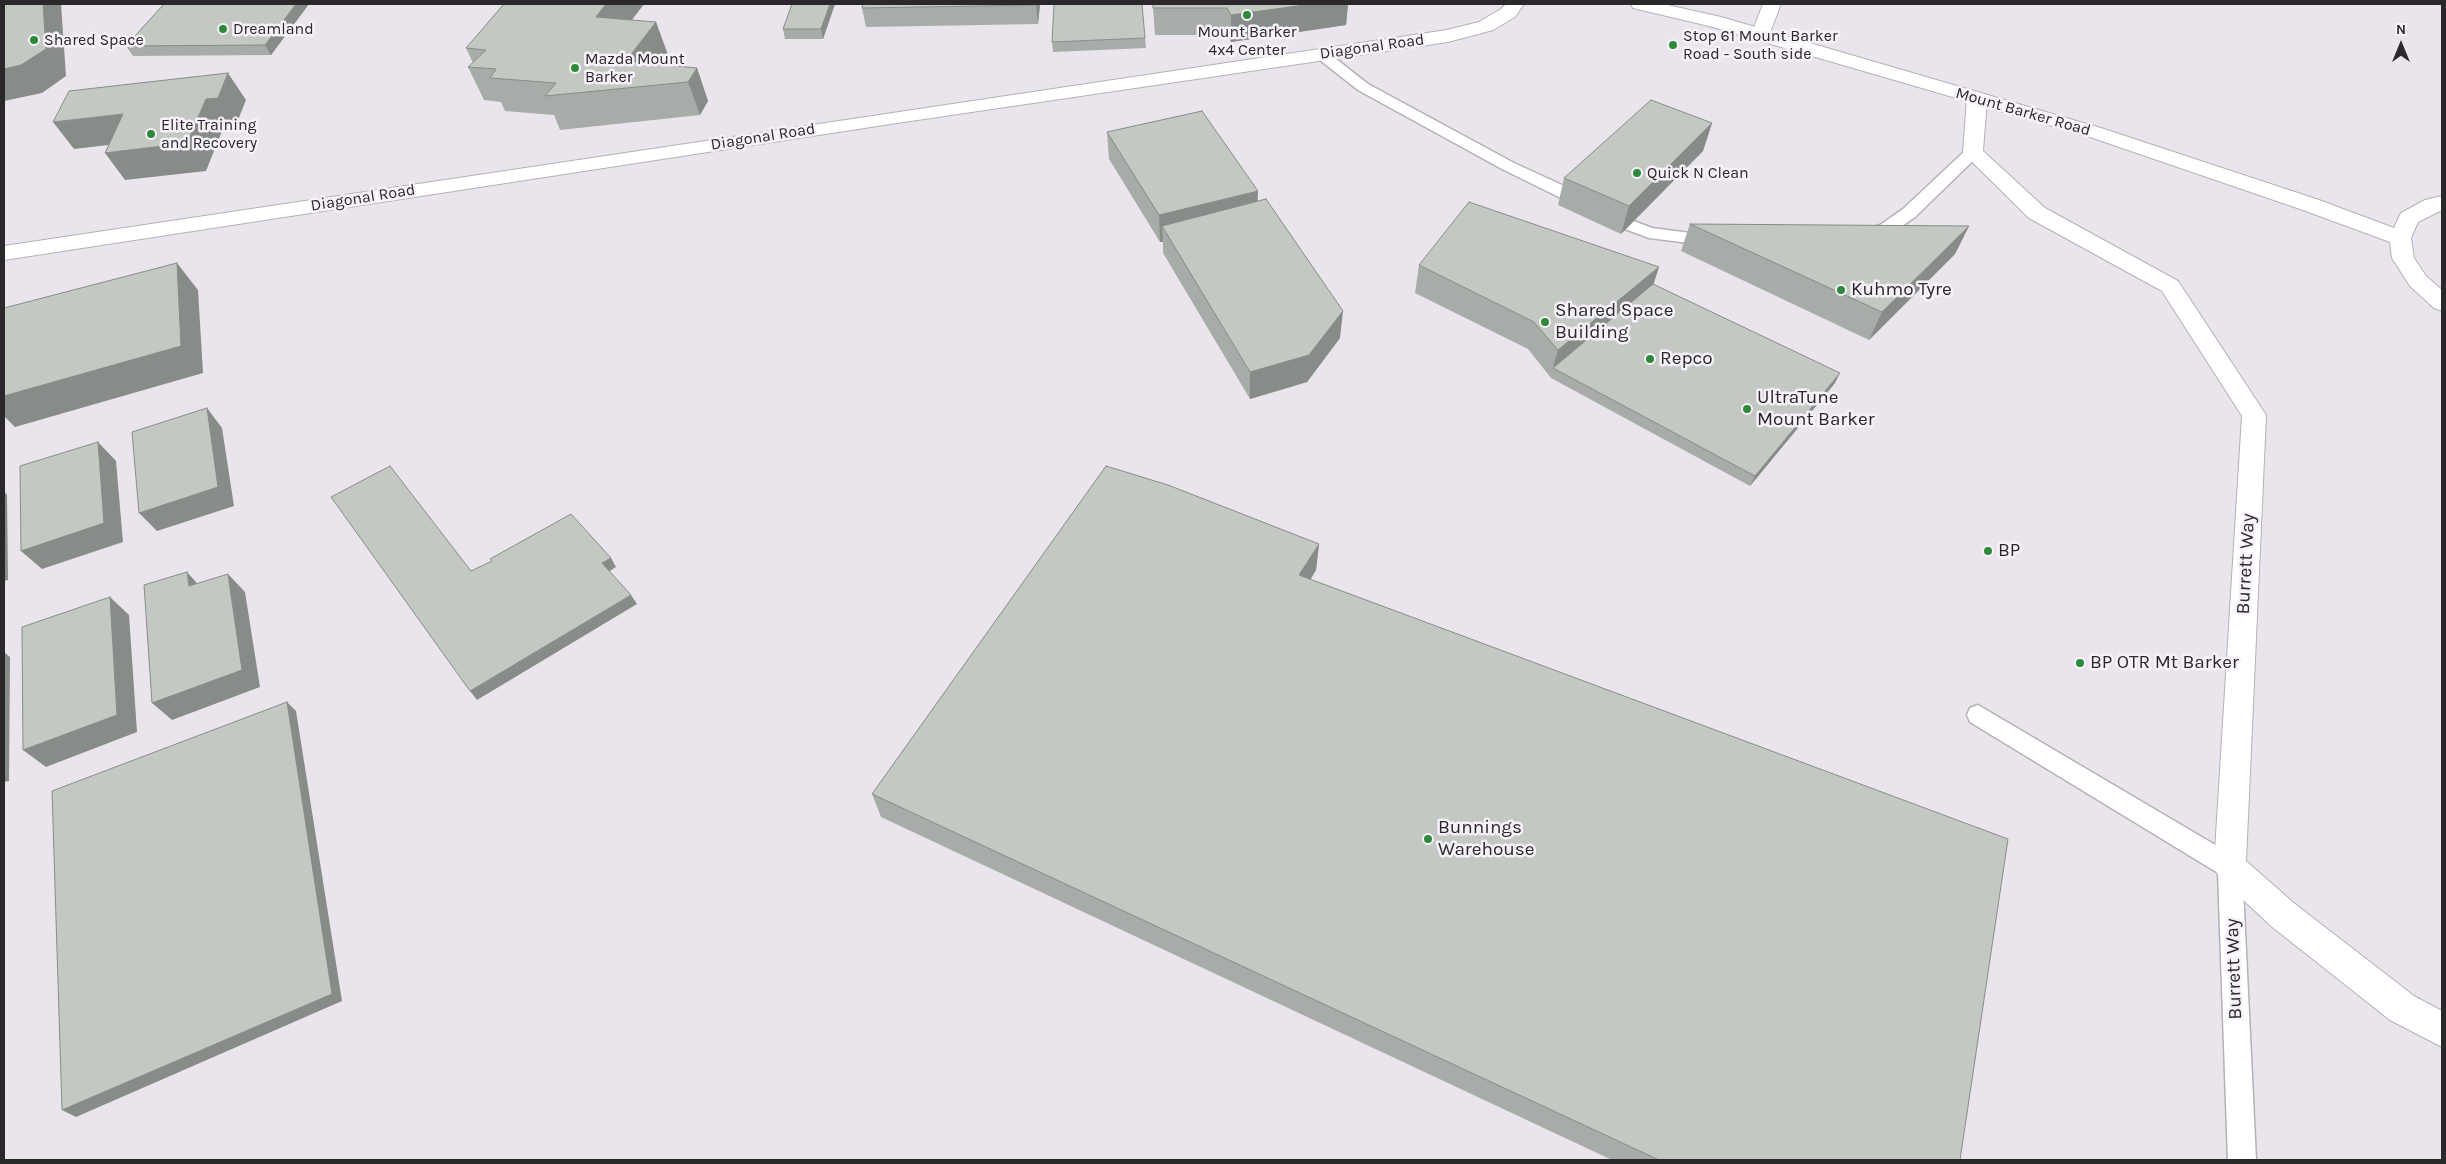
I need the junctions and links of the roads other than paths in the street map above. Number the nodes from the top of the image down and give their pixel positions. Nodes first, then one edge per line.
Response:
1 (1515, 4) edge
2 (1640, 4) edge
3 (1772, 4) edge
4 (1760, 35) junction
5 (1322, 54) junction
6 (1978, 98) junction
7 (1973, 152) junction
8 (1569, 195) edge
9 (2442, 204) edge
10 (1631, 225) edge
11 (2400, 238) junction
12 (1848, 240) edge
13 (1732, 241) edge
14 (4, 253) edge
15 (2442, 304) edge
16 (1978, 715) dead end
17 (2230, 867) junction
18 (2442, 1030) edge
19 (2242, 1160) edge

1 - 5 street, Diagonal Road
2 - 4 street, Mount Barker Road
3 - 4 street
4 - 6 street, Mount Barker Road
5 - 8 lane
5 - 14 street, Diagonal Road
6 - 7 street
6 - 11 street, Mount Barker Road
7 - 12 lane
7 - 17 street, Burrett Way
9 - 11 street
10 - 13 lane
11 - 15 street
16 - 17 lane
17 - 18 street
17 - 19 lane, Burrett Way

